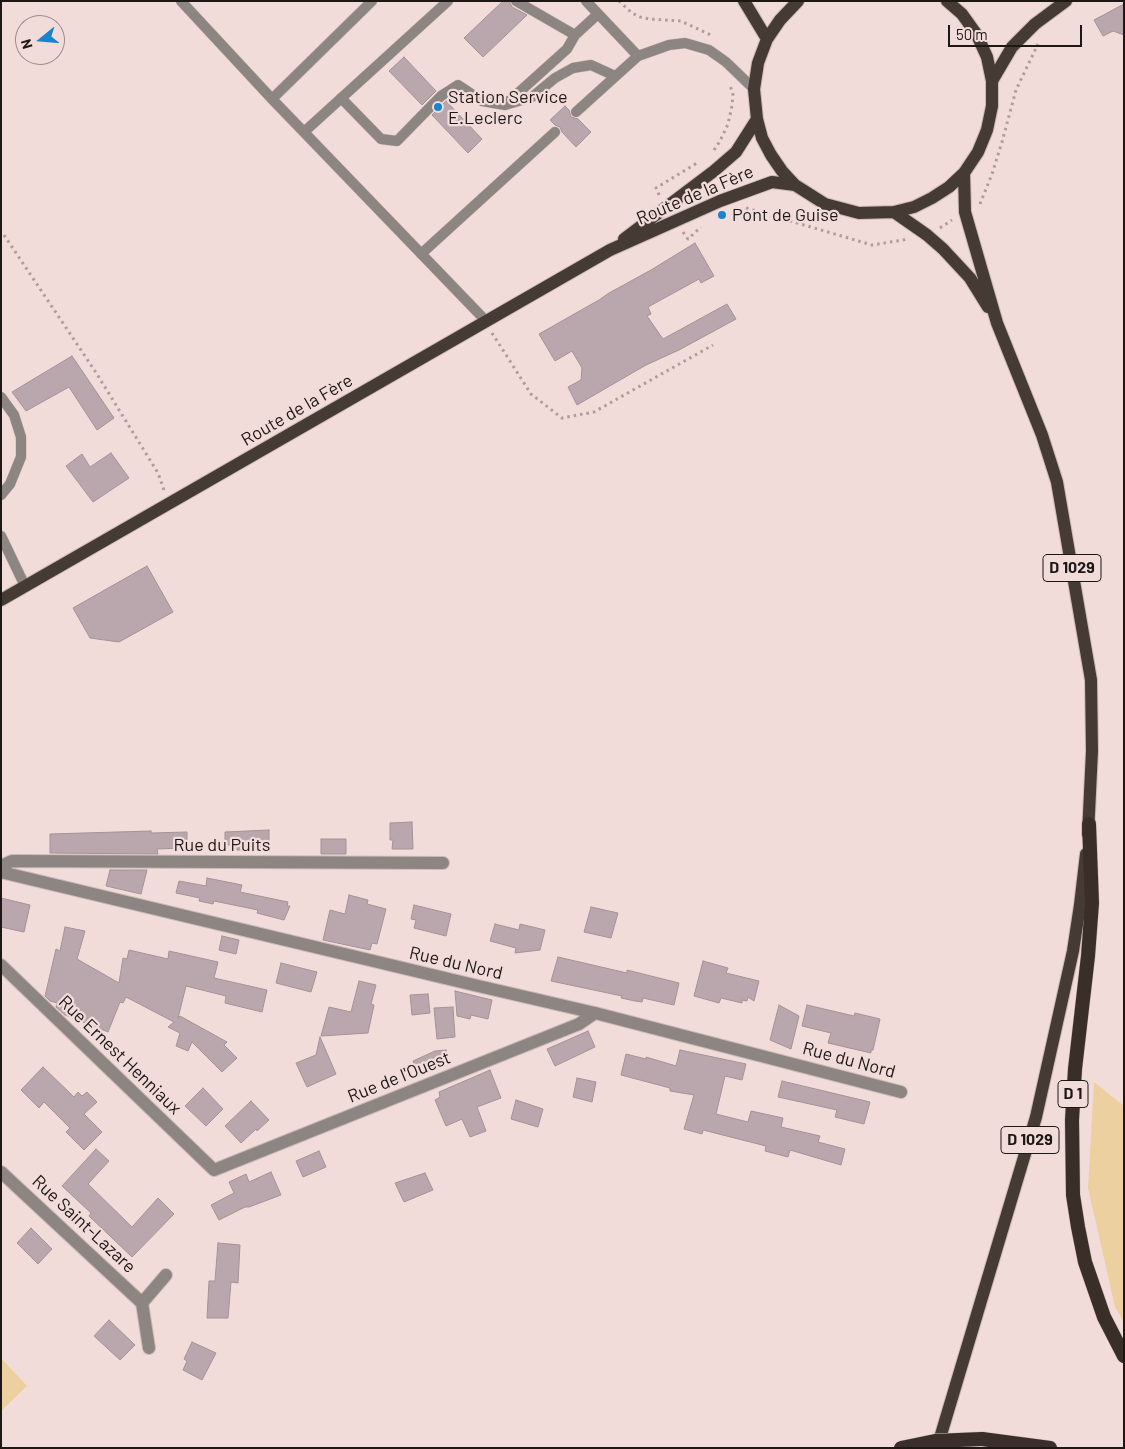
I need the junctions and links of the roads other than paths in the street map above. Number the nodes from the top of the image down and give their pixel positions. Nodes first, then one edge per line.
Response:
1 (181, 1) edge
2 (372, 1) edge
3 (448, 1) edge
4 (516, 1) edge
5 (586, 1) edge
6 (744, 1) edge
7 (798, 1) edge
8 (947, 1) edge
9 (1066, 1) edge
10 (598, 14) junction
11 (575, 35) junction
12 (767, 39) junction
13 (638, 56) junction
14 (615, 76) junction
15 (992, 81) junction
16 (754, 89) junction
17 (341, 98) junction
18 (272, 99) junction
19 (504, 105) junction
20 (576, 112) dead end
21 (756, 119) junction
22 (304, 132) junction
23 (555, 132) dead end
24 (964, 172) junction
25 (795, 185) junction
26 (894, 212) junction
27 (610, 250) junction
28 (421, 254) junction
29 (486, 321) junction
30 (997, 323) junction
31 (1, 397) edge
32 (1, 495) edge
33 (1, 536) edge
34 (25, 586) junction
35 (1, 600) edge
36 (1089, 824) junction
37 (443, 863) dead end
38 (1, 866) edge
39 (1, 872) edge
40 (1, 965) edge
41 (595, 1013) junction
42 (901, 1092) dead end
43 (214, 1170) joint
44 (1, 1172) edge
45 (166, 1275) dead end
46 (142, 1303) junction
47 (150, 1348) dead end
48 (1124, 1356) edge
49 (901, 1448) edge
50 (937, 1448) edge
51 (1050, 1448) edge

1 - 18 lane
2 - 18 lane
3 - 17 lane
4 - 11 lane
5 - 10 lane
6 - 12 main road
7 - 12 main road
8 - 15 main road
9 - 15 main road
10 - 11 lane
10 - 13 lane
11 - 19 lane
12 - 16 main road
13 - 14 lane
13 - 16 lane
14 - 19 lane
14 - 20 lane
15 - 24 main road
16 - 21 main road
17 - 19 lane
17 - 22 lane
18 - 22 lane
21 - 25 main road
21 - 27 main road, Route de la Fère
22 - 28 lane
23 - 28 lane
24 - 26 main road
24 - 30 main road, D 1029
25 - 26 main road
25 - 27 main road, Route de la Fère
26 - 30 main road, D 1029
27 - 29 main road, Route de la Fère
28 - 29 lane
29 - 34 main road, Route de la Fère
30 - 36 main road, D 1029
31 - 32 lane
33 - 34 lane
34 - 35 main road, Route de la Fère
36 - 48 highway, D 1
36 - 50 main road, D 1029
37 - 38 street, Rue du Puits
39 - 41 street, Rue du Nord
40 - 43 street, Rue Ernest Henniaux
41 - 42 street, Rue du Nord
41 - 43 street, Rue de l'Ouest
44 - 46 street, Rue Saint-Lazare
45 - 46 street
46 - 47 street
49 - 51 highway, bridge

